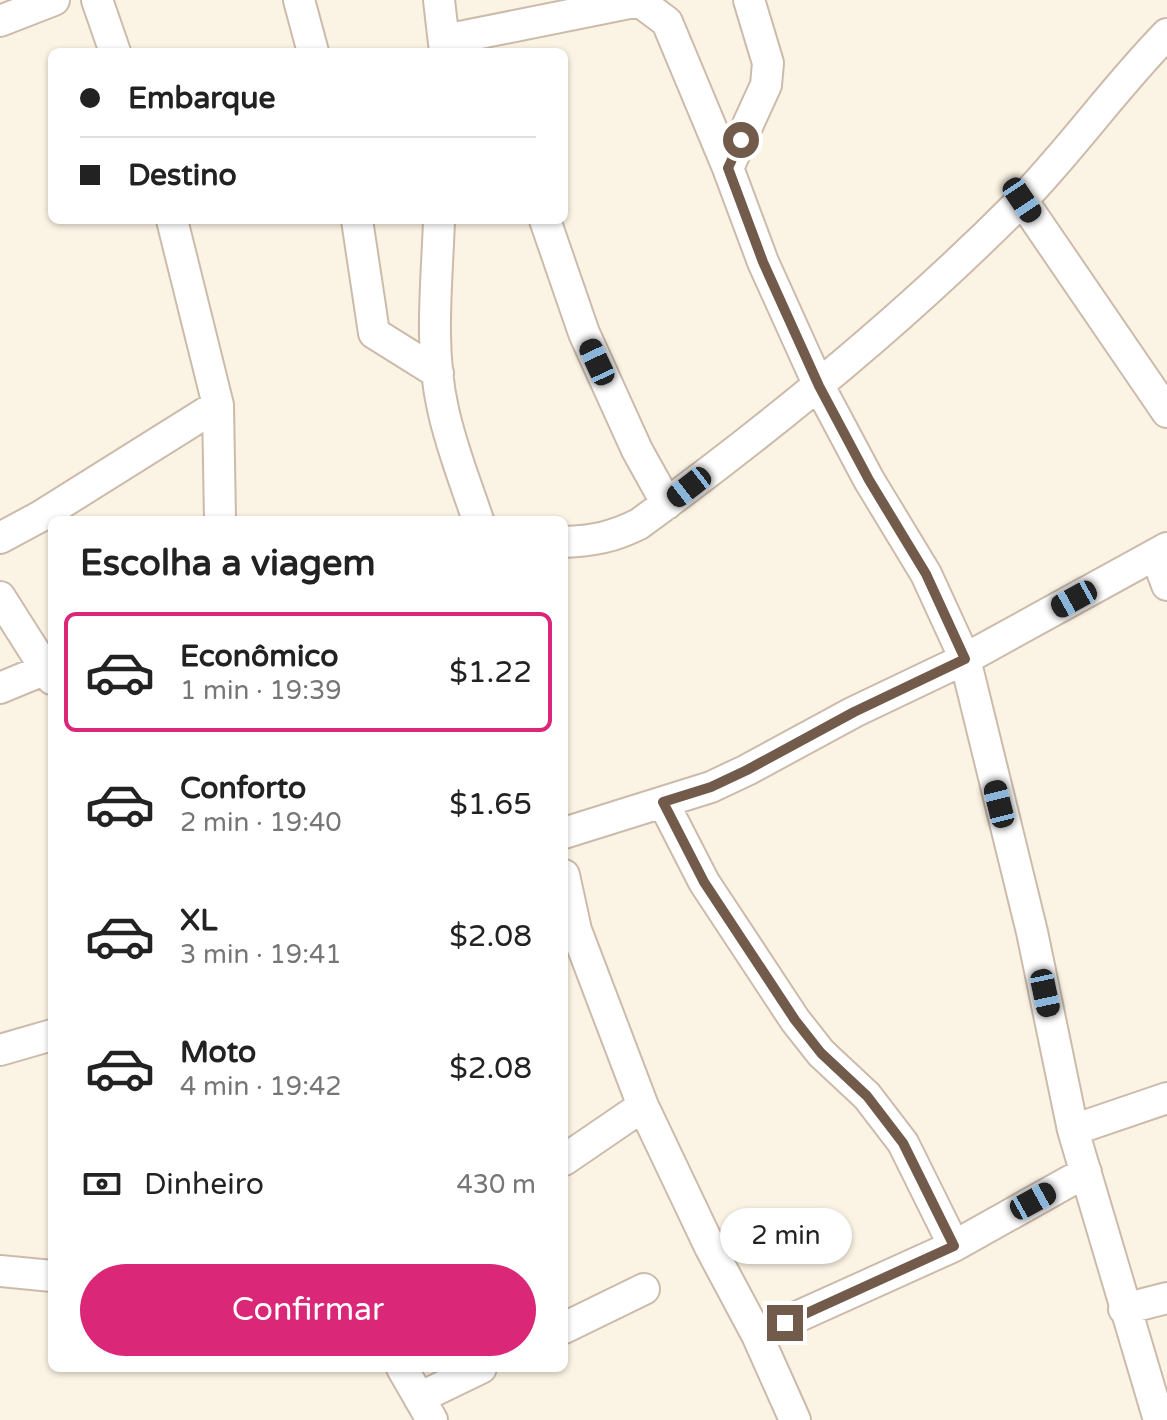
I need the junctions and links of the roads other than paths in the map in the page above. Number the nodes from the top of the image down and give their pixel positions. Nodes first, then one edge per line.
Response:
1 (54, 0) edge
2 (97, 0) edge
3 (299, 0) edge
4 (439, 0) edge
5 (749, 0) edge
6 (0, 21) edge
7 (1165, 42) edge
8 (445, 46) edge
9 (114, 48) edge
10 (312, 48) edge
11 (728, 168) junction
12 (1022, 200) junction
13 (173, 224) edge
14 (358, 224) edge
15 (439, 224) edge
16 (546, 224) edge
17 (438, 373) junction
18 (819, 386) junction
19 (218, 405) junction
20 (1167, 412) edge
21 (667, 504) junction
22 (220, 516) edge
23 (477, 516) edge
24 (0, 538) edge
25 (568, 542) edge
26 (1162, 552) edge
27 (1167, 585) edge
28 (0, 597) edge
29 (965, 659) junction
30 (48, 672) edge
31 (48, 674) edge
32 (0, 688) edge
33 (663, 802) junction
34 (568, 832) edge
35 (568, 893) edge
36 (48, 1036) edge
37 (0, 1050) edge
38 (1167, 1098) edge
39 (643, 1106) junction
40 (1073, 1130) junction
41 (568, 1157) edge
42 (1086, 1172) junction
43 (954, 1246) junction
44 (0, 1271) edge
45 (48, 1276) edge
46 (644, 1289) dead end
47 (1167, 1298) edge
48 (1124, 1309) junction
49 (568, 1326) edge
50 (757, 1335) junction
51 (404, 1372) edge
52 (476, 1372) edge
53 (426, 1409) edge
54 (795, 1420) edge
55 (1159, 1420) edge

1 - 6 street
2 - 9 street
3 - 10 street
4 - 8 street
5 - 11 street
7 - 12 street
8 - 11 street
11 - 18 street
12 - 18 street
12 - 20 street
13 - 19 street
14 - 17 street
15 - 17 street
16 - 21 street
17 - 23 street
18 - 21 street
18 - 29 street
19 - 22 street
19 - 24 street
21 - 25 street
26 - 27 street
26 - 29 street
28 - 30 street
29 - 33 street
29 - 40 street
31 - 32 street
33 - 34 street
33 - 43 street
35 - 39 street
36 - 37 street
38 - 40 street
39 - 41 street
39 - 50 street
40 - 42 street
42 - 43 street
42 - 48 street
43 - 50 street
44 - 45 street
46 - 49 street
47 - 48 street
48 - 55 street
50 - 54 street
51 - 53 street
52 - 53 street

